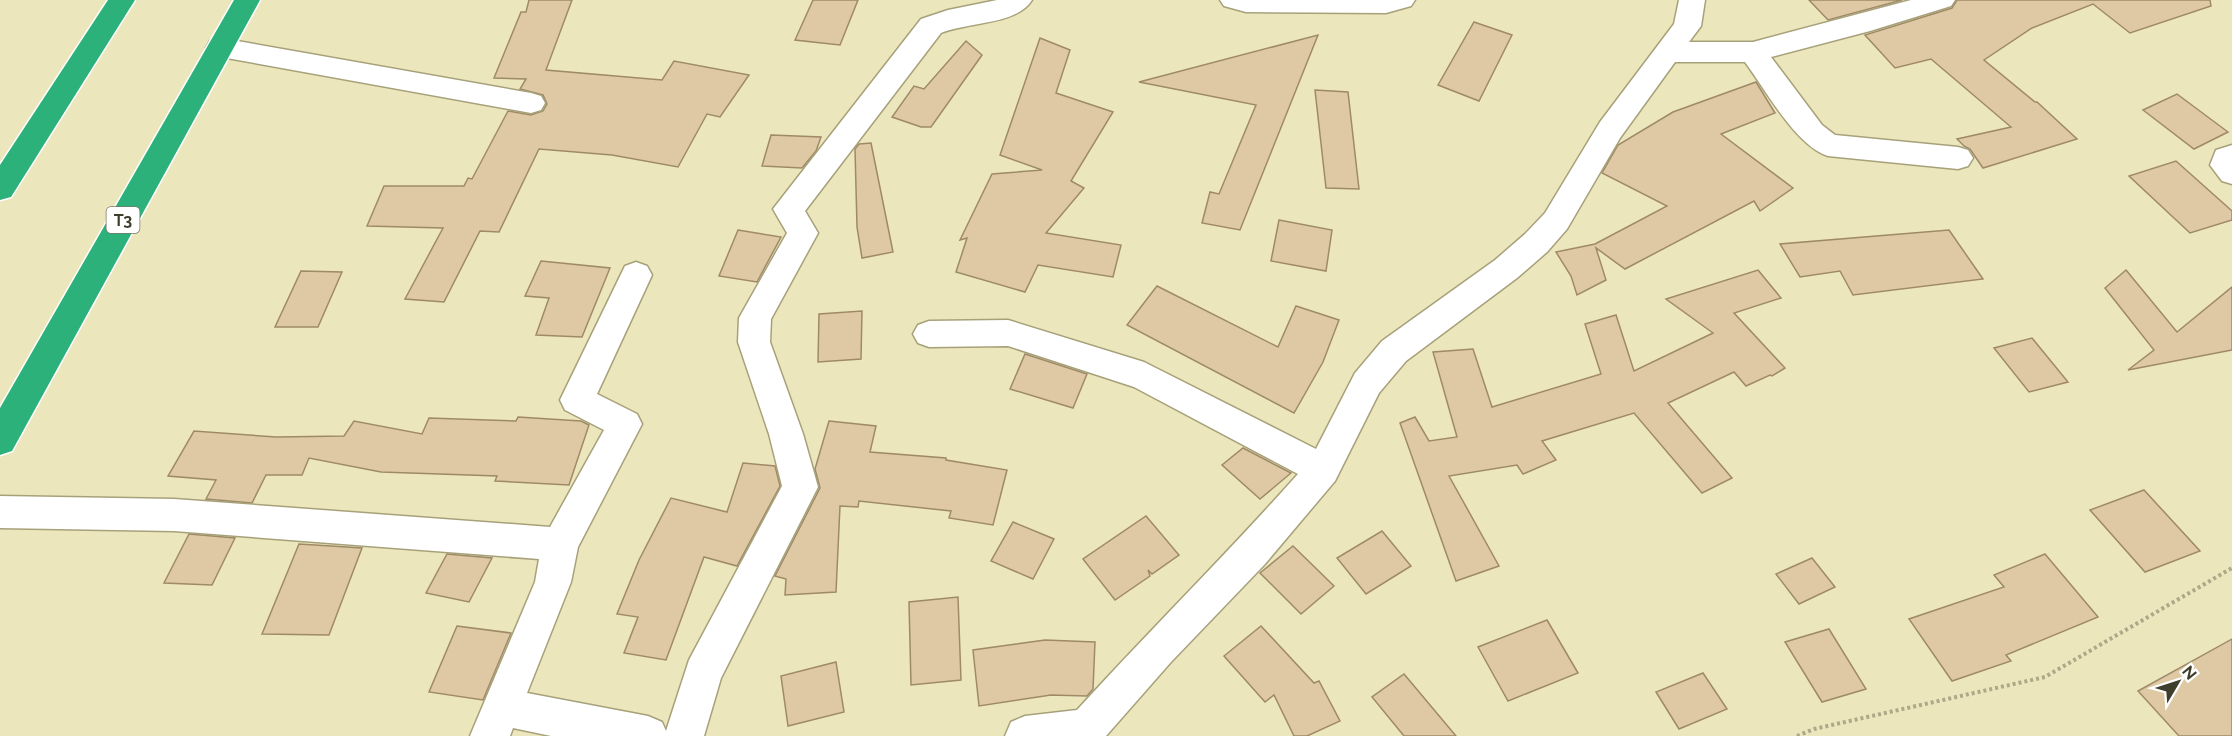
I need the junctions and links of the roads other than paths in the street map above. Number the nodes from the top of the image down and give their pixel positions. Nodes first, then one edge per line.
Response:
1 (122, 0) edge
2 (247, 0) edge
3 (1018, 0) edge
4 (1233, 0) edge
5 (1402, 0) edge
6 (1692, 0) edge
7 (1942, 0) edge
8 (220, 48) junction
9 (1667, 52) junction
10 (1753, 52) junction
11 (531, 103) dead end
12 (2232, 156) edge
13 (1958, 158) dead end
14 (2232, 173) edge
15 (0, 189) edge
16 (636, 275) dead end
17 (929, 334) dead end
18 (0, 440) edge
19 (1323, 470) junction
20 (0, 512) edge
21 (560, 544) junction
22 (496, 721) edge
23 (1086, 732) edge
24 (648, 736) edge
25 (684, 736) edge
26 (1025, 736) edge

1 - 15 highway
2 - 8 highway, T3
3 - 25 street
4 - 5 street
6 - 9 street
7 - 10 street
8 - 11 street
8 - 18 highway, T3
9 - 10 street
9 - 19 street
10 - 13 street
12 - 14 street
16 - 21 street
17 - 19 street
19 - 23 street
20 - 21 street
21 - 22 street
22 - 24 street
23 - 26 street

